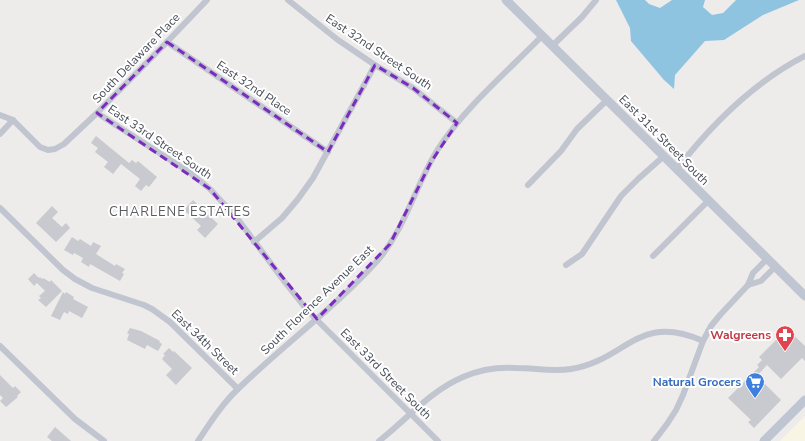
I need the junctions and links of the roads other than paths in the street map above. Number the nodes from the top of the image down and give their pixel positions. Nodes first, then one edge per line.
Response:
1 (207, 0) edge
2 (288, 0) edge
3 (506, 0) edge
4 (596, 0) edge
5 (542, 36) junction
6 (168, 42) junction
7 (552, 46) junction
8 (805, 56) edge
9 (375, 65) junction
10 (607, 100) junction
11 (97, 113) junction
12 (0, 115) edge
13 (13, 120) junction
14 (457, 123) junction
15 (0, 134) edge
16 (328, 152) junction
17 (664, 156) junction
18 (676, 169) junction
19 (528, 184) dead end
20 (708, 201) junction
21 (0, 208) edge
22 (254, 242) junction
23 (653, 256) dead end
24 (767, 259) junction
25 (566, 265) dead end
26 (775, 267) junction
27 (748, 285) junction
28 (805, 296) edge
29 (316, 319) junction
30 (703, 341) junction
31 (0, 346) edge
32 (238, 389) junction
33 (805, 400) edge
34 (411, 414) junction
35 (104, 441) edge
36 (198, 441) edge
37 (379, 441) edge
38 (438, 441) edge
39 (654, 441) edge
40 (764, 441) edge

1 - 6 street, South Delaware Place
2 - 9 street, East 32nd Street South
3 - 5 main road, East 31st Street South
4 - 7 street
5 - 7 main road, East 31st Street South
5 - 14 street, South Florence Avenue East
6 - 11 street, South Delaware Place
6 - 16 street, East 32nd Place
7 - 10 main road, East 31st Street South
8 - 18 street
9 - 14 street, East 32nd Street South
9 - 16 street
10 - 17 main road, East 31st Street South
10 - 19 street
11 - 13 street, East 33rd Street South
11 - 22 street, East 33rd Street South
12 - 13 street, East 33rd Street South
13 - 15 street
14 - 29 street, South Florence Avenue East
16 - 22 street
17 - 18 main road, East 31st Street South
17 - 25 street
18 - 20 main road, East 31st Street South
20 - 23 street
20 - 24 main road, East 31st Street South
21 - 32 street, East 34th Street
22 - 29 street, East 33rd Street South
24 - 26 main road, East 31st Street South
24 - 27 street
26 - 27 street
26 - 28 main road, East 31st Street South
27 - 30 street
29 - 32 street, South Florence Avenue East
29 - 34 street, East 33rd Street South
30 - 34 street
30 - 39 street
31 - 35 street
32 - 36 street, South Florence Avenue East
33 - 40 main road
34 - 37 street
34 - 38 street, East 33rd Street South

